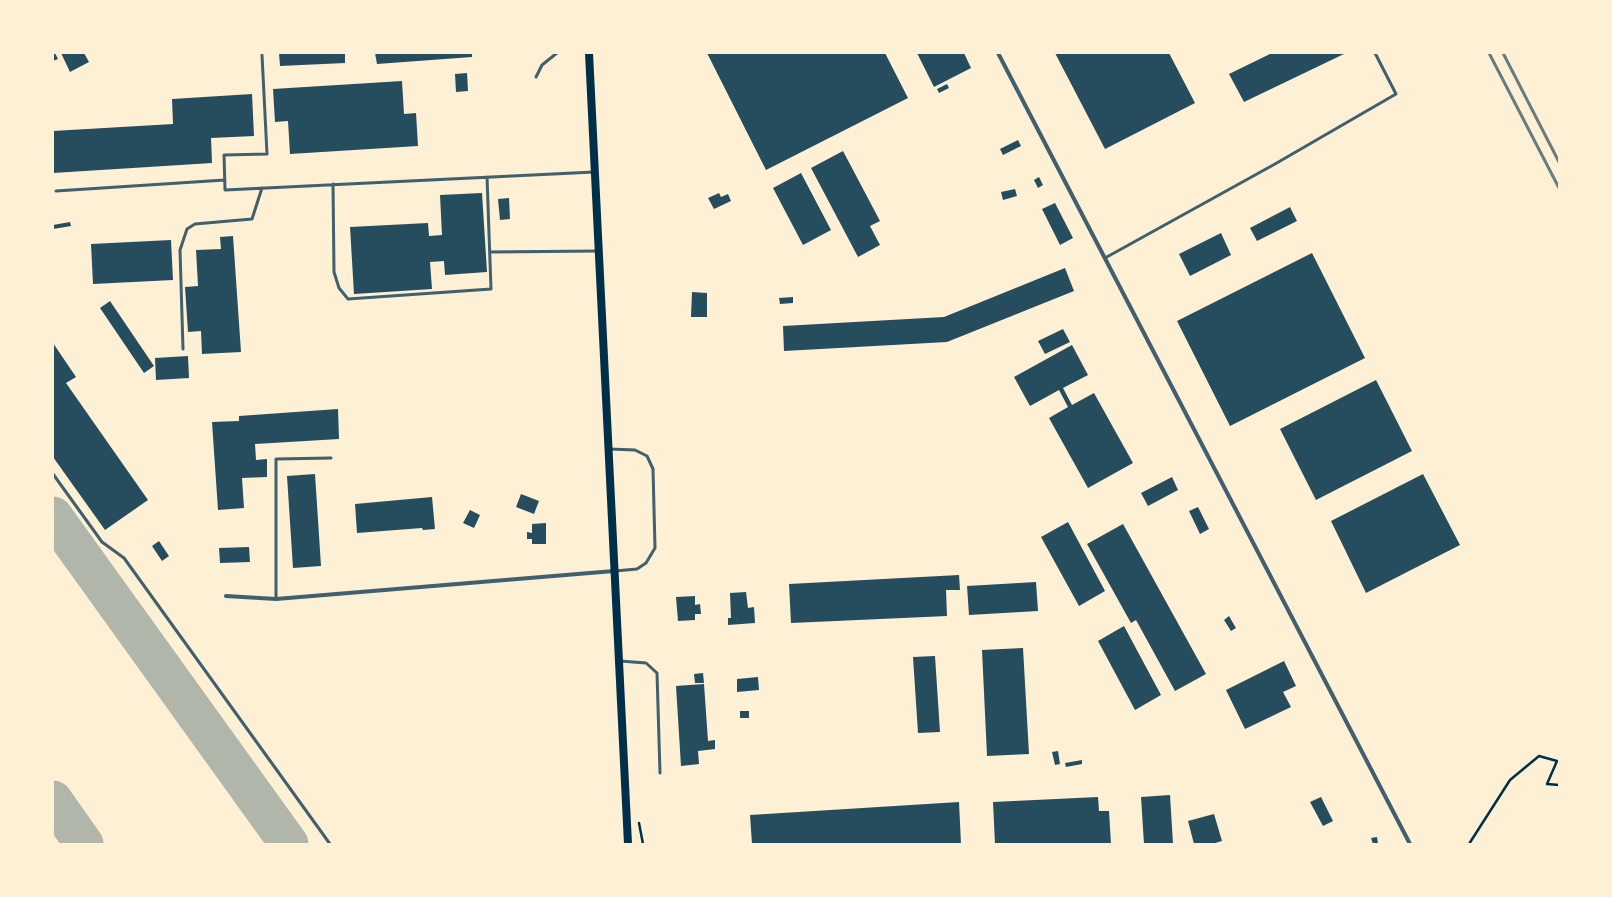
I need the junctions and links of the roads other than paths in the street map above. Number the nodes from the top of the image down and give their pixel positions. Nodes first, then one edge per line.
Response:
1 (557, 53) edge
2 (588, 53) edge
3 (998, 53) edge
4 (1375, 53) edge
5 (262, 55) dead end
6 (536, 77) dead end
7 (594, 172) junction
8 (488, 177) junction
9 (225, 180) junction
10 (333, 184) junction
11 (262, 188) junction
12 (56, 191) dead end
13 (598, 251) junction
14 (490, 252) junction
15 (1105, 258) junction
16 (183, 349) dead end
17 (609, 449) junction
18 (332, 458) dead end
19 (53, 474) edge
20 (615, 571) junction
21 (226, 596) dead end
22 (276, 599) junction
23 (619, 661) junction
24 (660, 773) dead end
25 (330, 844) edge
26 (628, 844) edge
27 (1410, 844) edge

1 - 6 lane
2 - 7 main road
3 - 15 street
4 - 15 lane
5 - 9 lane
7 - 8 lane
7 - 13 main road
8 - 10 lane
8 - 14 lane
9 - 11 lane
9 - 12 lane
10 - 11 lane
10 - 14 lane
11 - 16 lane
13 - 14 lane
13 - 17 main road
15 - 27 street
17 - 20 main road
17 - 20 lane
18 - 22 lane
19 - 25 lane
20 - 22 street
20 - 23 main road
21 - 22 street
23 - 24 lane
23 - 26 main road

